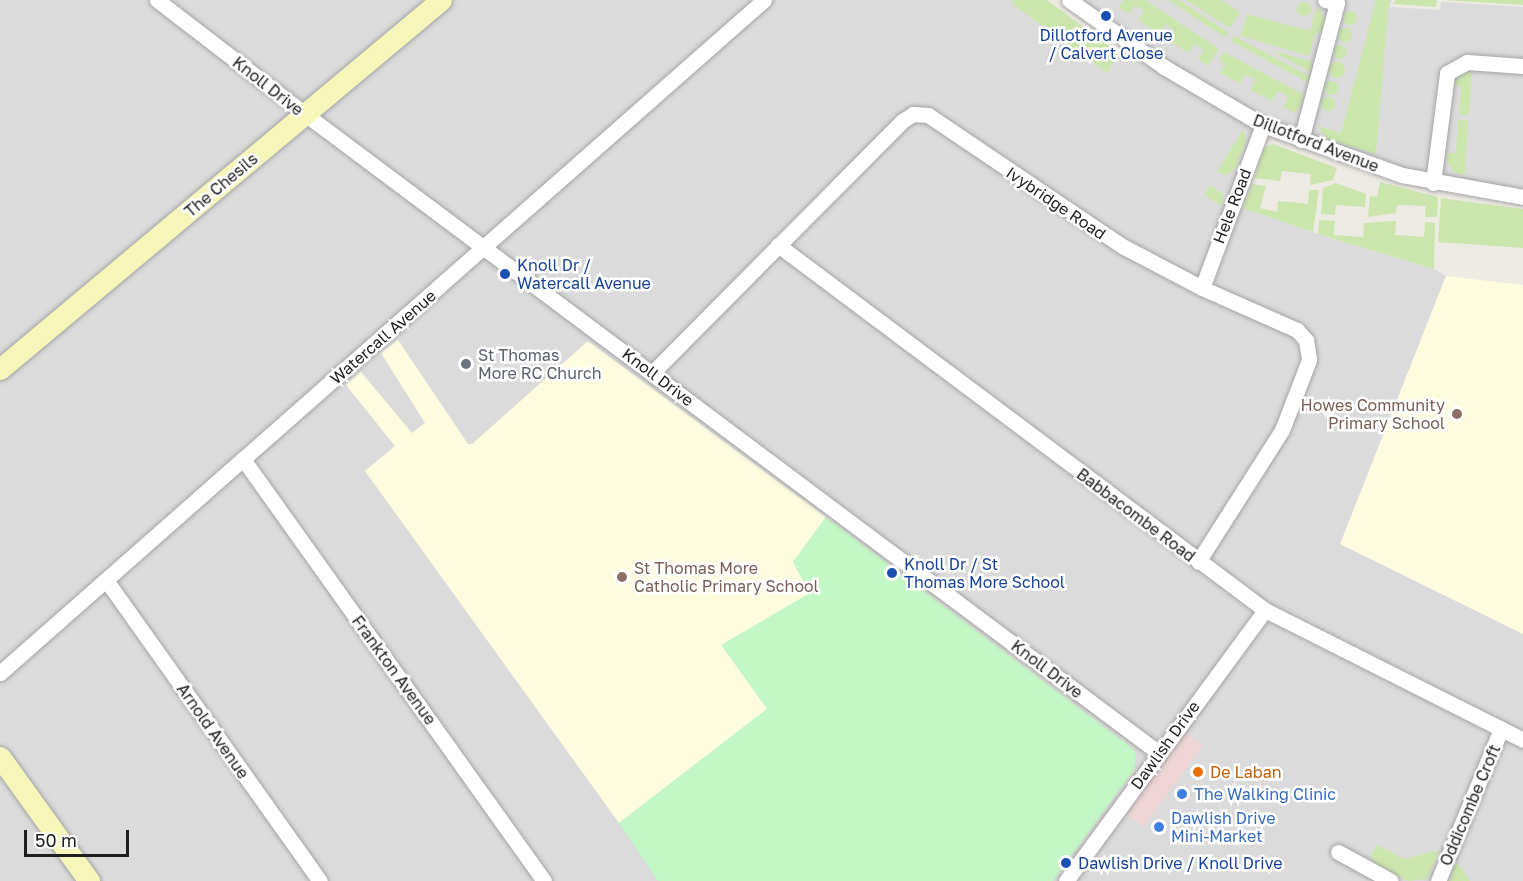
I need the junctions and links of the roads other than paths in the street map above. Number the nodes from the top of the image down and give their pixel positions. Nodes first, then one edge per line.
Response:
1 (157, 0) edge
2 (441, 0) edge
3 (764, 0) edge
4 (1069, 0) edge
5 (1333, 1) edge
6 (1523, 66) edge
7 (304, 114) junction
8 (1263, 125) junction
9 (1301, 140) junction
10 (1433, 183) junction
11 (1523, 197) edge
12 (778, 245) junction
13 (484, 247) junction
14 (1202, 288) junction
15 (0, 369) edge
16 (652, 373) junction
17 (243, 459) junction
18 (1198, 562) junction
19 (106, 580) junction
20 (1264, 610) junction
21 (0, 673) edge
22 (1501, 729) junction
23 (1523, 740) edge
24 (1160, 753) junction
25 (0, 757) edge
26 (1338, 852) dead end
27 (89, 881) edge
28 (320, 881) edge
29 (544, 881) edge
30 (1066, 881) edge
31 (1391, 881) edge
32 (1438, 881) edge

1 - 7 street, Knoll Drive
2 - 7 street, The Chesils
3 - 13 street, Watercall Avenue
4 - 8 street, Dillotford Avenue
5 - 9 street
6 - 10 street
7 - 13 street, Knoll Drive
7 - 15 street, The Chesils
8 - 9 street, Dillotford Avenue
8 - 14 street, Hele Road
9 - 10 street, Dillotford Avenue
10 - 11 street, Dillotford Avenue
12 - 14 street, Ivybridge Road
12 - 16 street, Ivybridge Road
12 - 18 street, Babbacombe Road
13 - 16 street, Knoll Drive
13 - 17 street, Watercall Avenue
14 - 18 street, Ivybridge Road
16 - 24 street, Knoll Drive
17 - 19 street, Watercall Avenue
17 - 29 street, Frankton Avenue
18 - 20 street, Babbacombe Road
19 - 21 street, Watercall Avenue
19 - 28 street, Arnold Avenue
20 - 22 street, Babbacombe Road
20 - 24 street, Dawlish Drive
22 - 23 street, Babbacombe Road
22 - 32 street, Oddicombe Croft
24 - 30 street, Dawlish Drive
25 - 27 street
26 - 31 street

